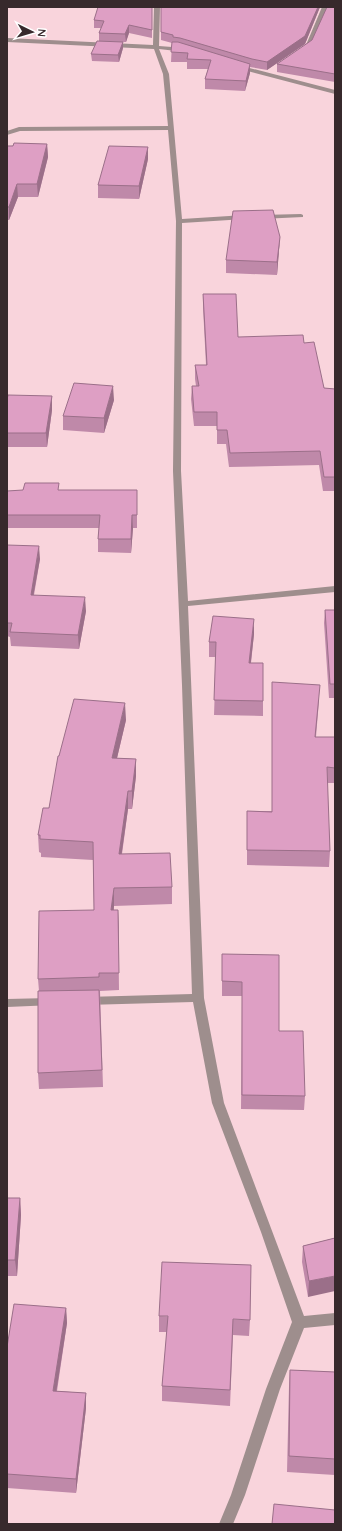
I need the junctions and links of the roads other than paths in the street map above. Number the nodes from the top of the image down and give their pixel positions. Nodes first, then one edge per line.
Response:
1 (157, 7) edge
2 (325, 7) edge
3 (7, 40) edge
4 (156, 47) junction
5 (192, 52) edge
6 (295, 55) edge
7 (233, 65) edge
8 (276, 68) edge
9 (266, 75) junction
10 (335, 92) edge
11 (171, 128) junction
12 (7, 133) edge
13 (301, 216) dead end
14 (179, 221) junction
15 (335, 589) edge
16 (183, 604) junction
17 (198, 998) junction
18 (7, 1004) edge
19 (335, 1319) edge
20 (299, 1322) junction
21 (226, 1524) edge

1 - 4 street
2 - 6 street
3 - 4 street
4 - 5 street
4 - 11 street
7 - 9 street
8 - 9 street
9 - 10 street
11 - 12 street
11 - 14 street
13 - 14 street
14 - 16 street
15 - 16 street
16 - 17 street
17 - 18 street
17 - 20 street
19 - 20 street
20 - 21 street

